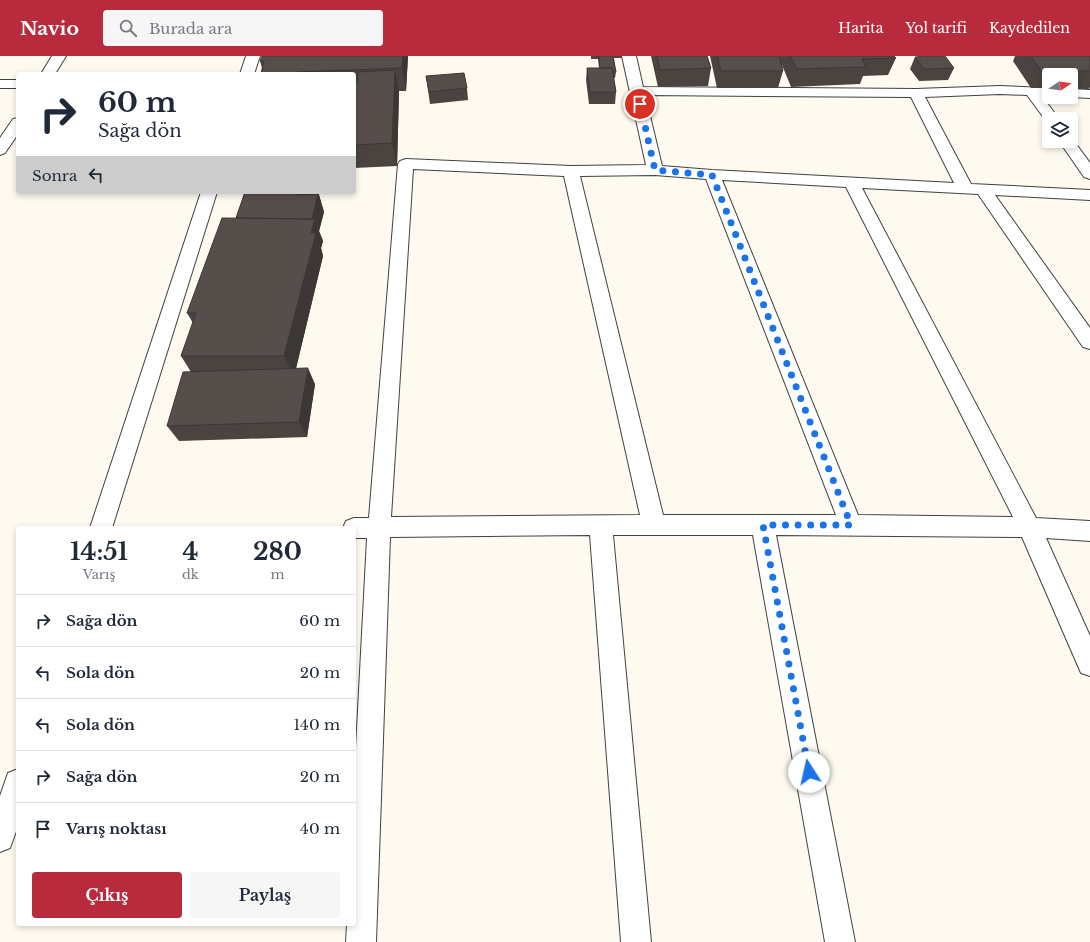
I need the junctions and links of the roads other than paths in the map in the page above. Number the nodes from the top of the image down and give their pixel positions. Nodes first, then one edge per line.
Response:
1 (59, 56) edge
2 (253, 56) edge
3 (629, 56) edge
4 (49, 72) edge
5 (248, 72) edge
6 (0, 84) edge
7 (16, 84) edge
8 (637, 91) junction
9 (1032, 92) junction
10 (1042, 92) edge
11 (1078, 93) edge
12 (916, 94) junction
13 (1090, 94) edge
14 (1047, 112) edge
15 (16, 125) edge
16 (1072, 148) edge
17 (0, 150) edge
18 (655, 170) junction
19 (571, 171) junction
20 (1090, 174) edge
21 (712, 175) junction
22 (851, 182) junction
23 (965, 188) junction
24 (983, 189) junction
25 (208, 194) edge
26 (1090, 194) edge
27 (1090, 342) edge
28 (600, 525) junction
29 (654, 525) junction
30 (763, 525) junction
31 (851, 525) junction
32 (101, 526) edge
33 (1029, 526) junction
34 (356, 528) edge
35 (379, 528) junction
36 (1090, 530) edge
37 (1090, 664) edge
38 (16, 789) edge
39 (0, 838) edge
40 (361, 942) edge
41 (636, 942) edge
42 (840, 942) edge

1 - 4 street
2 - 5 street
3 - 8 street
6 - 7 street
8 - 12 street
8 - 18 street
9 - 10 street
9 - 12 street
9 - 14 street
11 - 13 street
12 - 23 street
15 - 17 street
16 - 20 street
18 - 19 street
18 - 21 street
19 - 29 street
19 - 35 street
21 - 22 street
21 - 31 street
22 - 23 street
22 - 33 street
23 - 24 street
24 - 26 street
24 - 27 street
25 - 32 street
28 - 29 street
28 - 35 street
28 - 41 street
29 - 30 street
30 - 31 street
30 - 42 street
31 - 33 street
33 - 36 street
33 - 37 street
34 - 35 street
35 - 40 street
38 - 39 street

